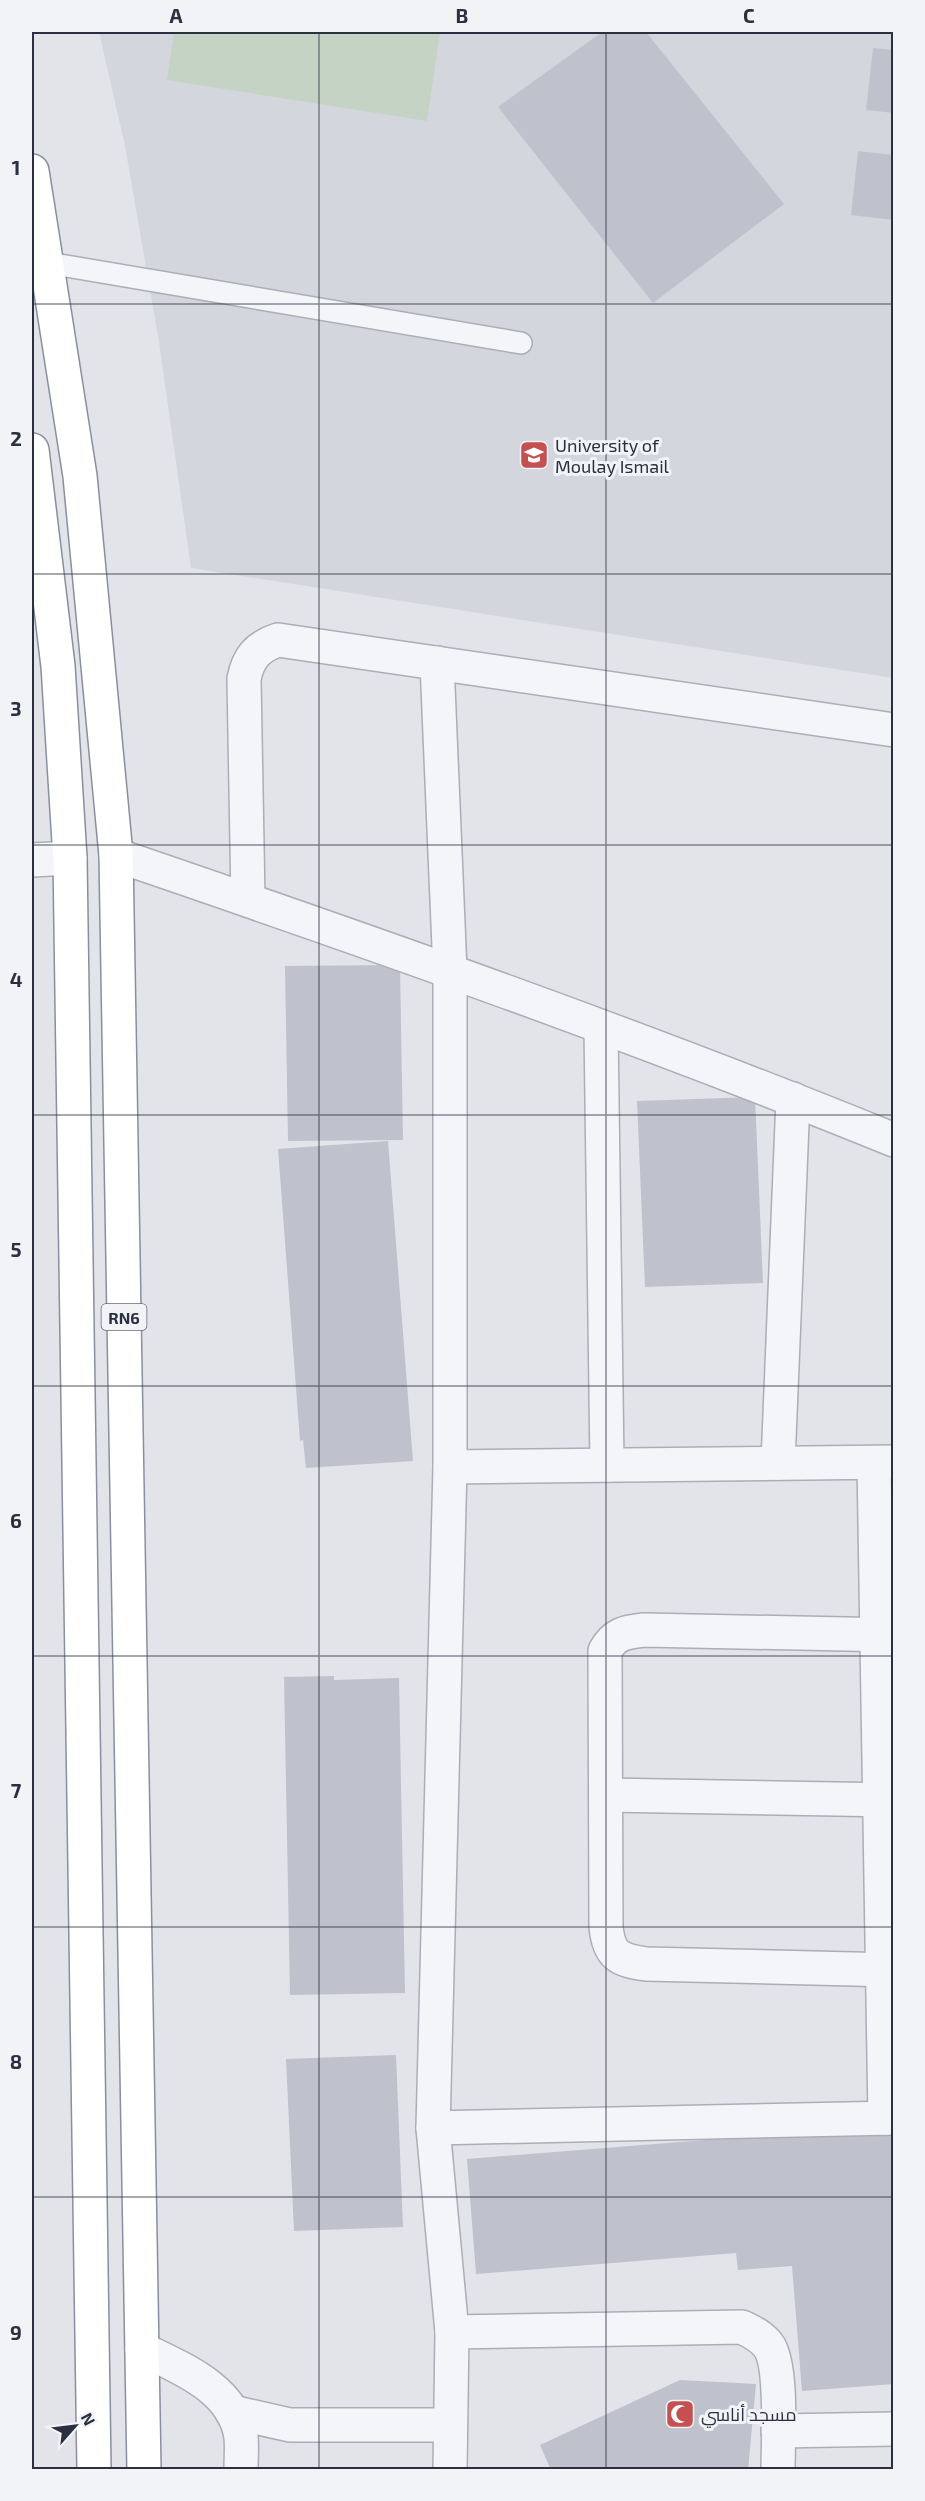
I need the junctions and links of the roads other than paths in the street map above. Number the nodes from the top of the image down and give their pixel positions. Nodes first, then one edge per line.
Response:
1 (32, 171) edge
2 (48, 263) junction
3 (521, 343) dead end
4 (32, 450) edge
5 (34, 491) edge
6 (437, 663) junction
7 (894, 730) edge
8 (116, 855) junction
9 (70, 858) junction
10 (32, 860) edge
11 (248, 900) junction
12 (450, 971) junction
13 (601, 1028) junction
14 (793, 1099) junction
15 (894, 1140) edge
16 (884, 1462) edge
17 (778, 1463) junction
18 (607, 1465) junction
19 (450, 1467) junction
20 (885, 1635) edge
21 (606, 1795) junction
22 (886, 1800) edge
23 (888, 1970) edge
24 (889, 2118) edge
25 (433, 2128) junction
26 (452, 2332) junction
27 (142, 2349) junction
28 (232, 2412) junction
29 (450, 2425) junction
30 (894, 2429) edge
31 (778, 2431) junction
32 (94, 2469) edge
33 (144, 2469) edge
34 (241, 2469) edge
35 (450, 2469) edge
36 (778, 2469) edge

1 - 2 highway, RN6
2 - 3 lane
2 - 8 highway, RN6
4 - 5 highway, RN6
5 - 9 highway, RN6
6 - 7 street
6 - 11 street
6 - 12 street
8 - 11 street
8 - 27 highway, RN6
9 - 10 street
9 - 32 highway, RN6
11 - 12 street
12 - 13 street
12 - 19 street
13 - 14 street
13 - 18 street
14 - 15 street
14 - 17 street
16 - 17 street
16 - 20 street
17 - 18 street
18 - 19 street
19 - 25 street
20 - 21 street
20 - 22 street
21 - 22 street
21 - 23 street
22 - 23 street
23 - 24 street
24 - 25 street
25 - 26 street
26 - 29 street
26 - 31 street
27 - 28 street
27 - 33 highway, RN6
28 - 29 street
28 - 34 street
29 - 35 street
30 - 31 street
31 - 36 street

